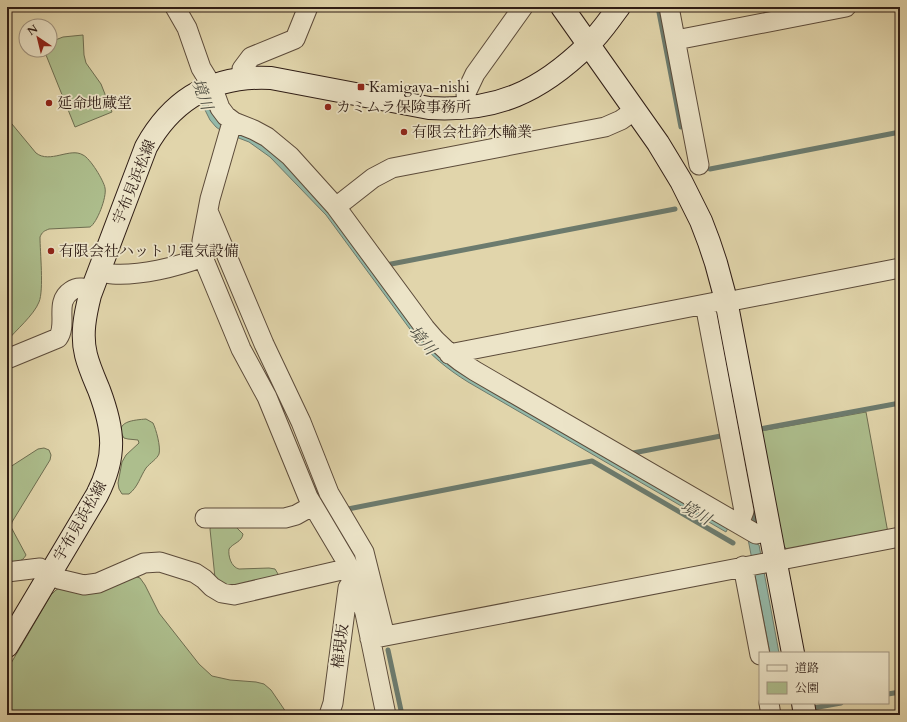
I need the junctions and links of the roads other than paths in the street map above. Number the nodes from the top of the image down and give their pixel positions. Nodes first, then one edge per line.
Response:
1 (175, 7) edge
2 (308, 7) edge
3 (523, 7) edge
4 (562, 7) edge
5 (619, 7) edge
6 (669, 7) edge
7 (846, 7) edge
8 (676, 40) junction
9 (589, 45) junction
10 (243, 78) junction
11 (204, 90) junction
12 (467, 108) junction
13 (635, 110) junction
14 (231, 128) junction
15 (699, 165) dead end
16 (336, 207) junction
17 (208, 210) junction
18 (203, 257) junction
19 (900, 268) edge
20 (100, 270) junction
21 (92, 291) junction
22 (726, 301) junction
23 (705, 304) junction
24 (449, 354) junction
25 (7, 359) edge
26 (312, 506) junction
27 (205, 518) dead end
28 (739, 524) junction
29 (770, 531) junction
30 (900, 537) edge
31 (758, 563) junction
32 (7, 572) edge
33 (352, 573) junction
34 (50, 574) junction
35 (377, 637) junction
36 (7, 646) edge
37 (760, 652) edge
38 (793, 652) edge
39 (769, 704) edge
40 (803, 704) edge
41 (329, 715) edge
42 (386, 715) edge
43 (772, 715) edge
44 (805, 715) edge

1 - 11 street
2 - 10 street
3 - 12 street
4 - 9 main road
5 - 9 main road, 宇布見浜松線
6 - 8 street
7 - 8 street
8 - 15 street
9 - 12 main road, 宇布見浜松線
9 - 13 main road
10 - 11 main road, 宇布見浜松線
10 - 12 main road, 宇布見浜松線
11 - 14 street
11 - 20 main road, 宇布見浜松線
13 - 16 street
13 - 22 main road
14 - 16 street
14 - 17 street
16 - 24 street
17 - 18 street
17 - 35 street
18 - 20 street
18 - 26 street
19 - 22 street
20 - 21 main road, 宇布見浜松線
21 - 25 street
21 - 34 main road, 宇布見浜松線
22 - 23 street
22 - 29 main road
23 - 24 street
23 - 28 street
24 - 28 street
26 - 27 street
26 - 33 street
28 - 29 street
29 - 31 main road
30 - 31 street
31 - 35 street
31 - 37 street
31 - 38 main road
32 - 34 street
33 - 34 street
33 - 35 street
33 - 41 street, 権現坂
34 - 36 main road, 宇布見浜松線
35 - 42 street
39 - 43 street
40 - 44 main road

